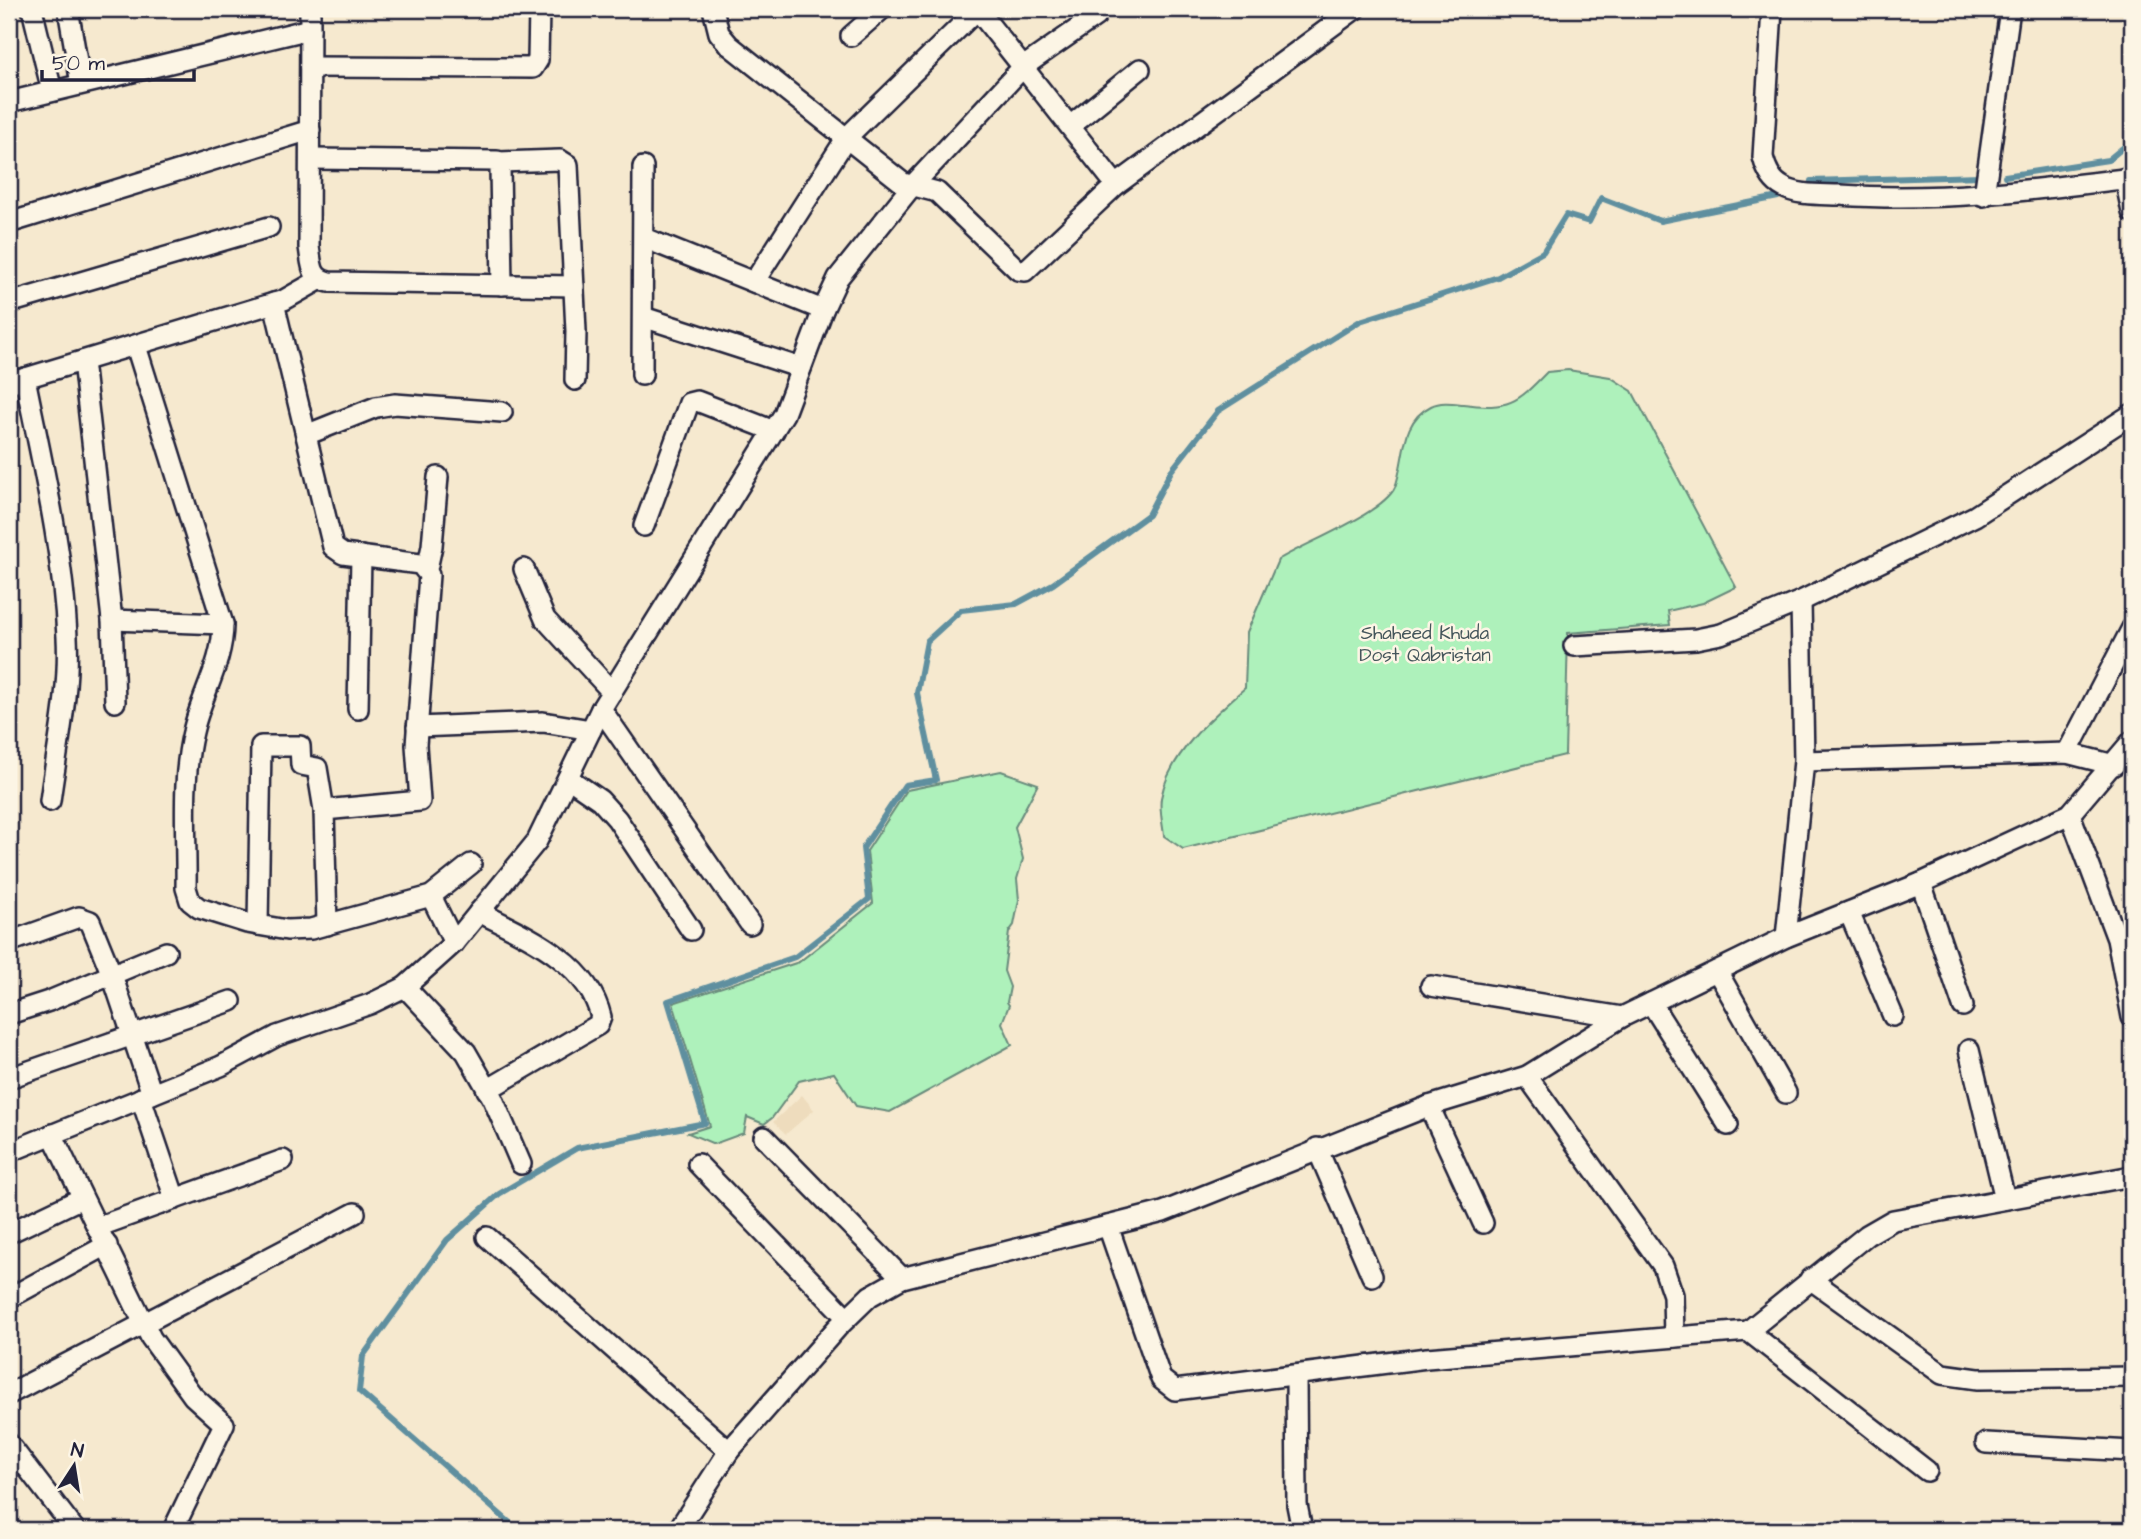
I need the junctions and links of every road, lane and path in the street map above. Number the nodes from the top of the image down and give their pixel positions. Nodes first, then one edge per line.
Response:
1 (32, 9) edge
2 (68, 9) edge
3 (310, 9) edge
4 (538, 9) edge
5 (713, 9) edge
6 (881, 9) edge
7 (978, 9) edge
8 (1355, 9) edge
9 (1772, 9) edge
10 (2010, 9) edge
11 (1096, 16) dead end
12 (310, 29) junction
13 (851, 36) dead end
14 (310, 68) junction
15 (1023, 68) junction
16 (1140, 69) dead end
17 (81, 84) junction
18 (52, 91) junction
19 (9, 102) edge
20 (1070, 126) junction
21 (310, 130) junction
22 (847, 137) junction
23 (310, 159) junction
24 (499, 162) junction
25 (643, 167) dead end
26 (2129, 178) edge
27 (1116, 185) junction
28 (912, 186) junction
29 (1984, 196) junction
30 (2132, 212) edge
31 (9, 223) edge
32 (269, 227) dead end
33 (644, 238) junction
34 (319, 280) junction
35 (754, 282) junction
36 (502, 285) junction
37 (574, 286) junction
38 (9, 303) edge
39 (274, 303) junction
40 (822, 310) junction
41 (643, 317) junction
42 (136, 346) junction
43 (83, 361) junction
44 (801, 368) junction
45 (642, 375) dead end
46 (575, 380) dead end
47 (17, 381) edge
48 (502, 412) dead end
49 (2132, 414) edge
50 (774, 431) junction
51 (306, 435) junction
52 (438, 477) dead end
53 (644, 526) dead end
54 (361, 556) junction
55 (427, 569) junction
56 (524, 569) dead end
57 (1801, 601) junction
58 (112, 620) junction
59 (223, 624) junction
60 (2132, 628) edge
61 (1574, 646) dead end
62 (612, 692) junction
63 (115, 702) dead end
64 (358, 709) dead end
65 (601, 709) junction
66 (417, 727) junction
67 (591, 730) junction
68 (2132, 741) edge
69 (2067, 753) junction
70 (1804, 761) junction
71 (2114, 765) junction
72 (568, 778) junction
73 (50, 801) dead end
74 (324, 810) junction
75 (2070, 814) junction
76 (471, 864) dead end
77 (1922, 883) junction
78 (430, 896) junction
79 (479, 912) junction
80 (1849, 912) junction
81 (750, 924) dead end
82 (258, 925) junction
83 (327, 925) junction
84 (691, 930) dead end
85 (1786, 937) junction
86 (9, 942) edge
87 (454, 943) junction
88 (166, 952) dead end
89 (1717, 971) junction
90 (112, 975) junction
91 (1431, 986) dead end
92 (405, 987) junction
93 (231, 1001) dead end
94 (1651, 1003) junction
95 (1963, 1006) dead end
96 (9, 1014) edge
97 (1893, 1016) dead end
98 (1622, 1017) junction
99 (2132, 1017) edge
100 (130, 1036) junction
101 (1969, 1050) dead end
102 (10, 1072) edge
103 (1527, 1076) junction
104 (487, 1090) junction
105 (1786, 1093) dead end
106 (147, 1096) junction
107 (1429, 1106) junction
108 (1728, 1125) dead end
109 (52, 1134) junction
110 (764, 1137) dead end
111 (1317, 1149) junction
112 (9, 1152) edge
113 (283, 1160) dead end
114 (521, 1164) dead end
115 (698, 1164) dead end
116 (2132, 1176) edge
117 (82, 1198) junction
118 (175, 1199) junction
119 (2005, 1199) junction
120 (355, 1213) dead end
121 (1483, 1223) dead end
122 (1108, 1226) junction
123 (97, 1227) junction
124 (9, 1233) edge
125 (487, 1237) dead end
126 (107, 1245) junction
127 (1372, 1276) dead end
128 (902, 1278) junction
129 (1810, 1279) junction
130 (9, 1298) edge
131 (847, 1318) junction
132 (145, 1323) junction
133 (1748, 1331) junction
134 (1674, 1338) junction
135 (1296, 1375) junction
136 (2132, 1377) edge
137 (9, 1394) edge
138 (1986, 1443) dead end
139 (9, 1444) edge
140 (729, 1451) junction
141 (2132, 1451) edge
142 (1927, 1471) dead end
143 (75, 1530) edge
144 (173, 1530) edge
145 (678, 1530) edge
146 (1302, 1530) edge

1 - 18 street
2 - 17 street
3 - 12 street
4 - 14 street
5 - 22 street
6 - 13 street
7 - 15 street
7 - 22 street
8 - 27 street
9 - 29 street
10 - 29 street
11 - 15 street
12 - 14 street
12 - 17 street
14 - 21 street
15 - 20 street
15 - 28 street
16 - 20 street
17 - 18 street
18 - 19 street
20 - 27 street
21 - 23 street
21 - 31 street
22 - 28 street
22 - 35 street
23 - 24 street
23 - 34 street
24 - 36 street
24 - 37 street
25 - 33 street
26 - 29 street
26 - 30 street
27 - 28 street
28 - 40 street
32 - 38 street
33 - 35 street
33 - 41 street
34 - 36 street
34 - 39 street
35 - 40 street
36 - 37 street
37 - 46 street
39 - 42 street
39 - 51 street
40 - 44 street
41 - 44 street
41 - 45 street
42 - 43 street
42 - 59 street
43 - 47 street
43 - 58 street
44 - 50 street
47 - 73 street
48 - 51 street
49 - 57 street
50 - 53 street
50 - 62 street
51 - 54 street
52 - 55 street
54 - 55 street
54 - 64 street
55 - 66 street
56 - 62 street
57 - 61 street
57 - 70 street
58 - 59 street
58 - 63 street
59 - 82 street
60 - 69 street
62 - 65 street
65 - 67 street
65 - 81 street
66 - 67 street
66 - 74 street
67 - 72 street
68 - 71 street
69 - 70 street
69 - 71 street
70 - 85 street
71 - 75 street
72 - 79 street
72 - 84 street
74 - 82 street
74 - 83 street
75 - 77 street
75 - 99 street
76 - 78 street
77 - 80 street
77 - 95 street
78 - 83 street
78 - 87 street
79 - 87 street
79 - 104 street
80 - 85 street
80 - 97 street
82 - 83 street
85 - 89 street
86 - 90 street
87 - 92 street
88 - 90 street
89 - 94 street
89 - 105 street
90 - 96 street
90 - 100 street
91 - 98 street
92 - 104 street
92 - 106 street
93 - 100 street
94 - 98 street
94 - 108 street
98 - 103 street
100 - 102 street
100 - 106 street
101 - 119 street
103 - 107 street
103 - 134 street
104 - 114 street
106 - 109 street
106 - 118 street
107 - 111 street
107 - 121 street
109 - 112 street
109 - 117 street
110 - 128 street
111 - 122 street
111 - 127 street
113 - 118 street
115 - 131 street
116 - 119 street
117 - 123 street
117 - 124 street
118 - 123 street
119 - 129 street
120 - 132 street
122 - 128 street
122 - 135 street
123 - 126 street
125 - 140 street
126 - 130 street
126 - 132 street
128 - 131 street
129 - 133 street
129 - 136 street
131 - 140 street
132 - 137 street
132 - 144 street
133 - 134 street
133 - 142 street
134 - 135 street
135 - 146 street
138 - 141 street
139 - 143 street
140 - 145 street

